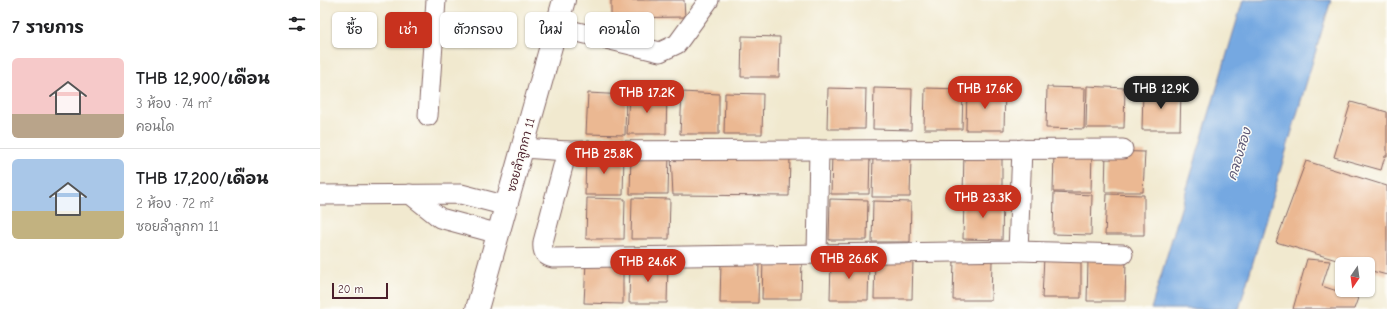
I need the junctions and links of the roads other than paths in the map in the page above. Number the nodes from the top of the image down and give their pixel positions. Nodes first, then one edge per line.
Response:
1 (436, 0) edge
2 (564, 0) edge
3 (708, 0) edge
4 (561, 12) edge
5 (577, 32) edge
6 (551, 48) edge
7 (428, 116) dead end
8 (523, 148) junction
9 (1123, 149) dead end
10 (819, 150) junction
11 (1022, 150) junction
12 (567, 151) junction
13 (410, 194) junction
14 (320, 195) edge
15 (507, 206) junction
16 (499, 234) junction
17 (1018, 251) junction
18 (817, 254) junction
19 (1123, 254) dead end
20 (477, 309) edge

1 - 7 street
2 - 4 street, ซอยลำลูกกา 11
3 - 5 street
6 - 8 street, ซอยลำลูกกา 11
8 - 12 street
8 - 15 street, ซอยลำลูกกา 11
9 - 11 street
10 - 11 street
10 - 12 street
10 - 18 street
11 - 17 street
12 - 18 street
13 - 14 street
13 - 15 street
13 - 16 street
15 - 16 street, ซอยลำลูกกา 11
16 - 20 street, ซอยลำลูกกา 11
17 - 18 street
17 - 19 street

